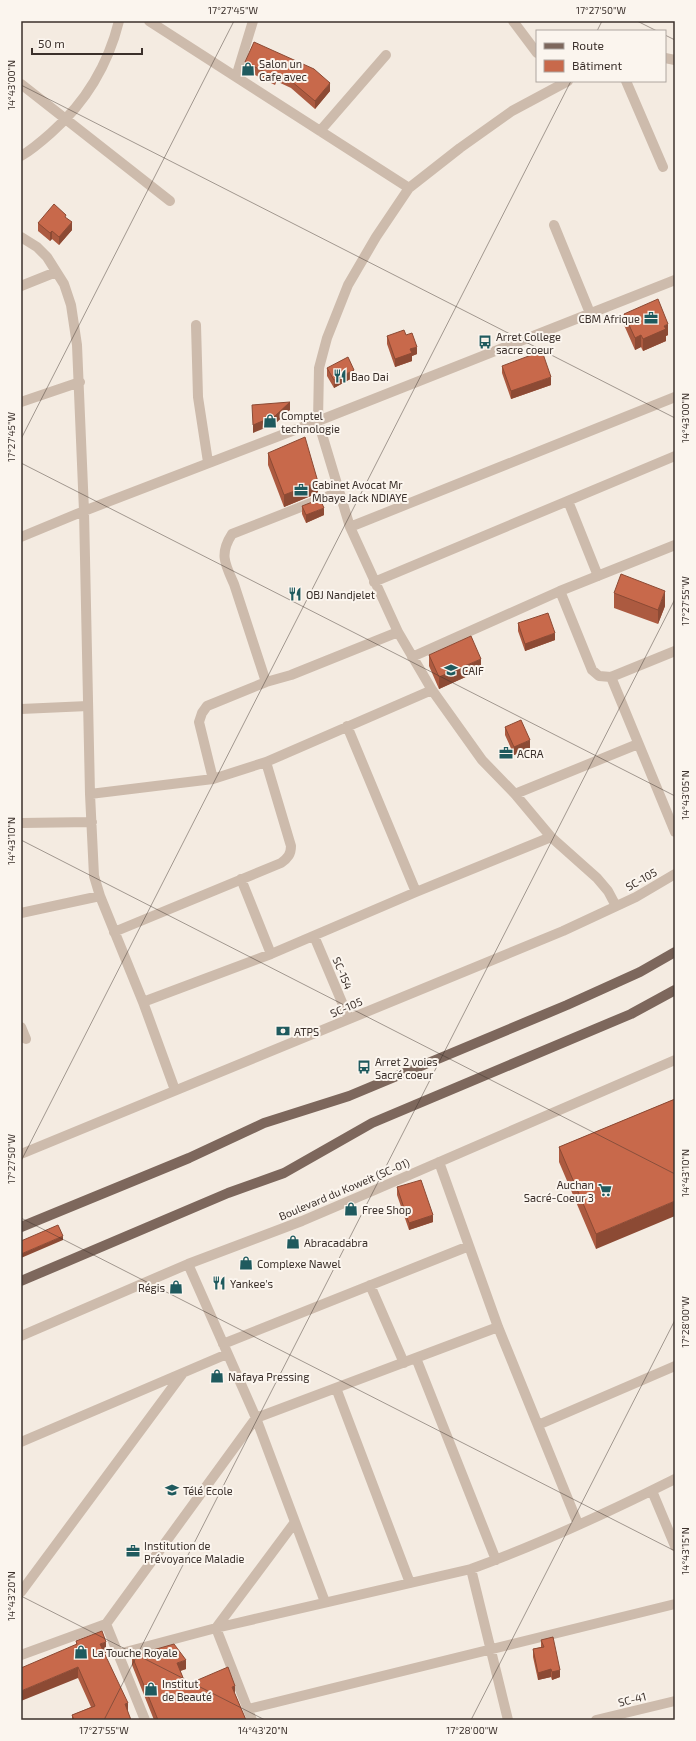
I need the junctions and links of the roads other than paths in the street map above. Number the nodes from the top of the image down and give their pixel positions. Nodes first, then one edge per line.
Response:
1 (119, 21) edge
2 (149, 21) edge
3 (253, 21) edge
4 (513, 21) edge
5 (536, 52) edge
6 (386, 54) dead end
7 (236, 77) junction
8 (562, 82) edge
9 (626, 82) edge
10 (21, 84) edge
11 (66, 120) junction
12 (320, 131) junction
13 (21, 156) edge
14 (663, 167) dead end
15 (409, 188) junction
16 (170, 201) dead end
17 (554, 225) dead end
18 (21, 237) edge
19 (56, 272) junction
20 (675, 280) edge
21 (21, 286) edge
22 (590, 313) junction
23 (196, 325) dead end
24 (80, 382) junction
25 (675, 397) edge
26 (21, 402) edge
27 (318, 421) junction
28 (675, 456) edge
29 (208, 462) junction
30 (340, 492) junction
31 (568, 501) junction
32 (84, 510) junction
33 (350, 527) junction
34 (21, 537) edge
35 (675, 545) edge
36 (598, 576) junction
37 (374, 582) junction
38 (560, 591) junction
39 (398, 632) junction
40 (675, 651) edge
41 (412, 656) junction
42 (611, 677) junction
43 (266, 682) junction
44 (432, 690) junction
45 (88, 706) junction
46 (21, 709) edge
47 (347, 726) junction
48 (638, 744) junction
49 (266, 762) junction
50 (213, 779) junction
51 (90, 794) junction
52 (515, 794) junction
53 (92, 822) junction
54 (21, 823) edge
55 (675, 832) edge
56 (551, 837) junction
57 (675, 874) edge
58 (241, 879) junction
59 (416, 892) junction
60 (100, 896) junction
61 (616, 906) junction
62 (21, 913) edge
63 (114, 932) junction
64 (314, 936) junction
65 (675, 952) edge
66 (271, 954) junction
67 (675, 990) edge
68 (143, 1002) junction
69 (349, 1019) junction
70 (21, 1027) edge
71 (26, 1040) dead end
72 (675, 1060) edge
73 (175, 1090) junction
74 (21, 1154) edge
75 (439, 1162) junction
76 (21, 1228) edge
77 (469, 1246) junction
78 (188, 1264) junction
79 (21, 1281) edge
80 (370, 1285) junction
81 (498, 1327) junction
82 (21, 1336) edge
83 (223, 1344) junction
84 (228, 1354) junction
85 (416, 1358) junction
86 (404, 1363) junction
87 (675, 1366) edge
88 (183, 1373) junction
89 (336, 1388) junction
90 (256, 1418) junction
91 (538, 1425) junction
92 (21, 1442) edge
93 (675, 1479) edge
94 (652, 1491) junction
95 (295, 1522) junction
96 (578, 1524) junction
97 (675, 1546) edge
98 (496, 1560) junction
99 (471, 1569) junction
100 (410, 1583) junction
101 (21, 1592) edge
102 (326, 1602) junction
103 (675, 1604) edge
104 (106, 1624) junction
105 (216, 1628) junction
106 (491, 1650) junction
107 (21, 1654) edge
108 (118, 1654) junction
109 (675, 1701) edge
110 (248, 1709) junction
111 (145, 1720) edge
112 (252, 1720) edge
113 (508, 1720) edge
114 (596, 1720) edge

1 - 11 street
2 - 7 street
3 - 7 street
4 - 5 street
6 - 12 street
7 - 12 street
8 - 15 street
9 - 14 street
10 - 11 street
11 - 13 street
11 - 16 street
12 - 15 street
15 - 27 street
17 - 22 street
18 - 19 street
19 - 21 street
19 - 24 street
20 - 22 street
22 - 27 street
23 - 29 street
24 - 26 street
24 - 32 street
25 - 33 street
27 - 29 street
27 - 30 street
28 - 31 street
29 - 32 street
30 - 33 street
30 - 43 street
31 - 36 street
31 - 37 street
32 - 34 street
32 - 45 street
33 - 37 street
35 - 36 street
36 - 38 street
37 - 39 street
38 - 41 street
38 - 42 street
39 - 41 street
39 - 43 street
40 - 42 street
41 - 44 street
42 - 48 street
43 - 50 street
44 - 47 street
44 - 52 street
45 - 46 street
45 - 51 street
47 - 49 street
47 - 59 street
48 - 52 street
48 - 55 street
49 - 50 street
49 - 58 street
50 - 51 street
51 - 53 street
52 - 56 street
53 - 54 street
53 - 60 street
56 - 59 street
56 - 61 street
57 - 61 street, SC-105
58 - 63 street
58 - 66 street
59 - 64 street
60 - 62 street
60 - 63 street
61 - 69 street, SC-105
63 - 68 street
64 - 66 street
64 - 69 street, SC-154
65 - 76 main road
66 - 68 street
67 - 79 main road
68 - 73 street
69 - 73 street, SC-105
70 - 71 street
72 - 75 street, Boulevard du Koweit (SC-01)
73 - 74 street, SC-105
75 - 77 street
75 - 78 street, Boulevard du Koweit (SC-01)
77 - 80 street
77 - 81 street
78 - 82 street, Boulevard du Koweit (SC-01)
78 - 83 street
80 - 83 street
80 - 86 street
81 - 85 street
81 - 91 street
83 - 84 street
84 - 88 street
84 - 90 street
85 - 86 street
85 - 98 street
86 - 89 street
87 - 91 street
88 - 92 street
88 - 101 street
89 - 90 street
89 - 100 street
90 - 95 street
90 - 104 street
91 - 96 street
93 - 94 street
94 - 96 street
94 - 97 street
95 - 102 street
95 - 105 street
96 - 98 street
98 - 99 street
99 - 100 street
99 - 106 street
100 - 102 street
102 - 105 street
103 - 106 street
104 - 107 street
104 - 108 street
105 - 108 street
105 - 110 street
106 - 110 street
106 - 113 street
108 - 111 street
109 - 114 street, SC-41
110 - 112 street

